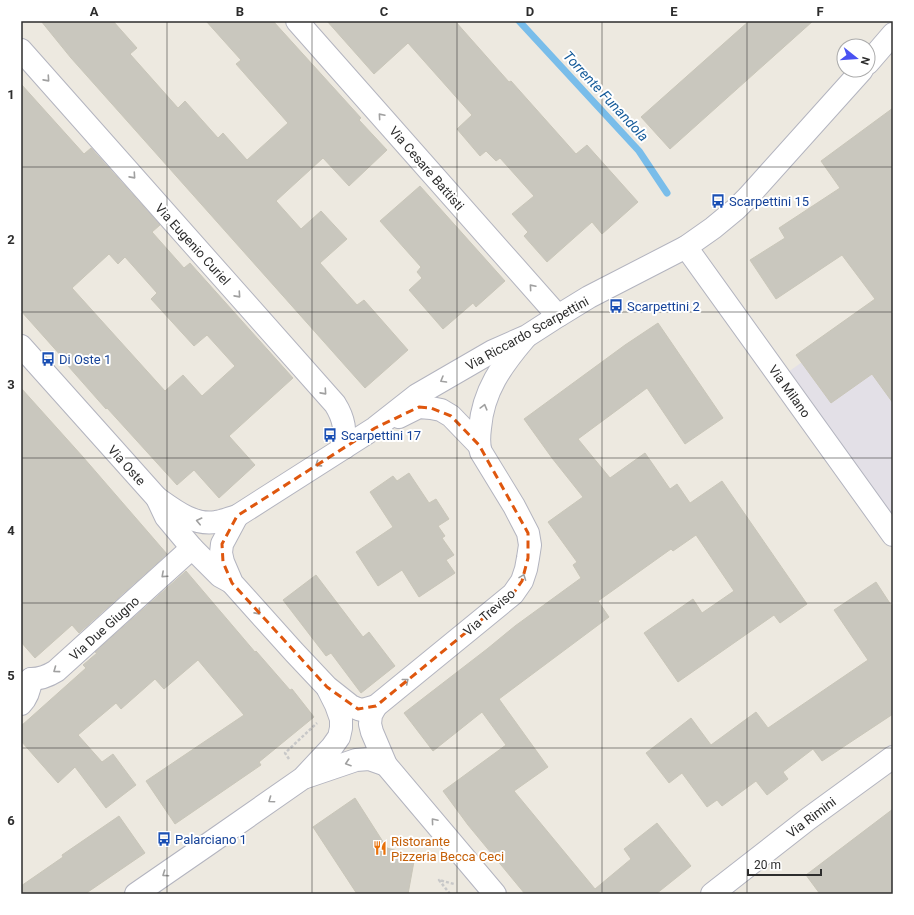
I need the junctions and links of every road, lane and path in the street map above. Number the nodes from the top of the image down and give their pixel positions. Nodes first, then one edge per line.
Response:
1 (297, 21) edge
2 (893, 34) edge
3 (21, 50) edge
4 (876, 54) edge
5 (855, 78) edge
6 (686, 247) junction
7 (558, 316) junction
8 (527, 336) junction
9 (21, 346) edge
10 (375, 428) junction
11 (479, 445) junction
12 (344, 448) junction
13 (157, 498) junction
14 (237, 516) junction
15 (893, 534) edge
16 (192, 548) junction
17 (232, 582) junction
18 (26, 674) edge
19 (327, 687) junction
20 (21, 704) edge
21 (376, 706) junction
22 (331, 719) junction
23 (893, 757) edge
24 (386, 765) junction
25 (303, 778) junction
26 (461, 885) dead end
27 (136, 894) edge
28 (450, 894) edge
29 (495, 894) edge
30 (712, 894) edge

7 -> 1 street, Via Cesare Battisti
2 - 4 street
3 -> 12 street, Via Eugenio Curiel
5 - 6 street, Via Riccardo Scarpettini
6 - 7 street, Via Riccardo Scarpettini
6 - 15 street, Via Milano
7 - 8 street, Via Riccardo Scarpettini
8 -> 10 street, Via Riccardo Scarpettini
11 -> 8 street, Via Treviso
9 - 13 street, Via Oste
10 - 11 street, Via Treviso
10 - 12 street, Via Riccardo Scarpettini
21 -> 11 street, Via Treviso
12 -> 14 street, Via Riccardo Scarpettini
14 -> 13 street, Via Riccardo Scarpettini
13 - 16 street, Via Oste
14 - 17 street, Via Oste
16 - 17 street, Via Oste
16 -> 18 street, Via Due Giugno
17 -> 19 street, Via Oste
18 - 20 street, Via Due Giugno
19 - 21 street, Via Oste
19 - 22 street, Via Oste
21 - 24 street
22 - 25 street
22 - 25 path
23 - 30 street, Via Rimini
24 -> 25 street
29 -> 24 street
25 -> 27 street
26 - 28 path

